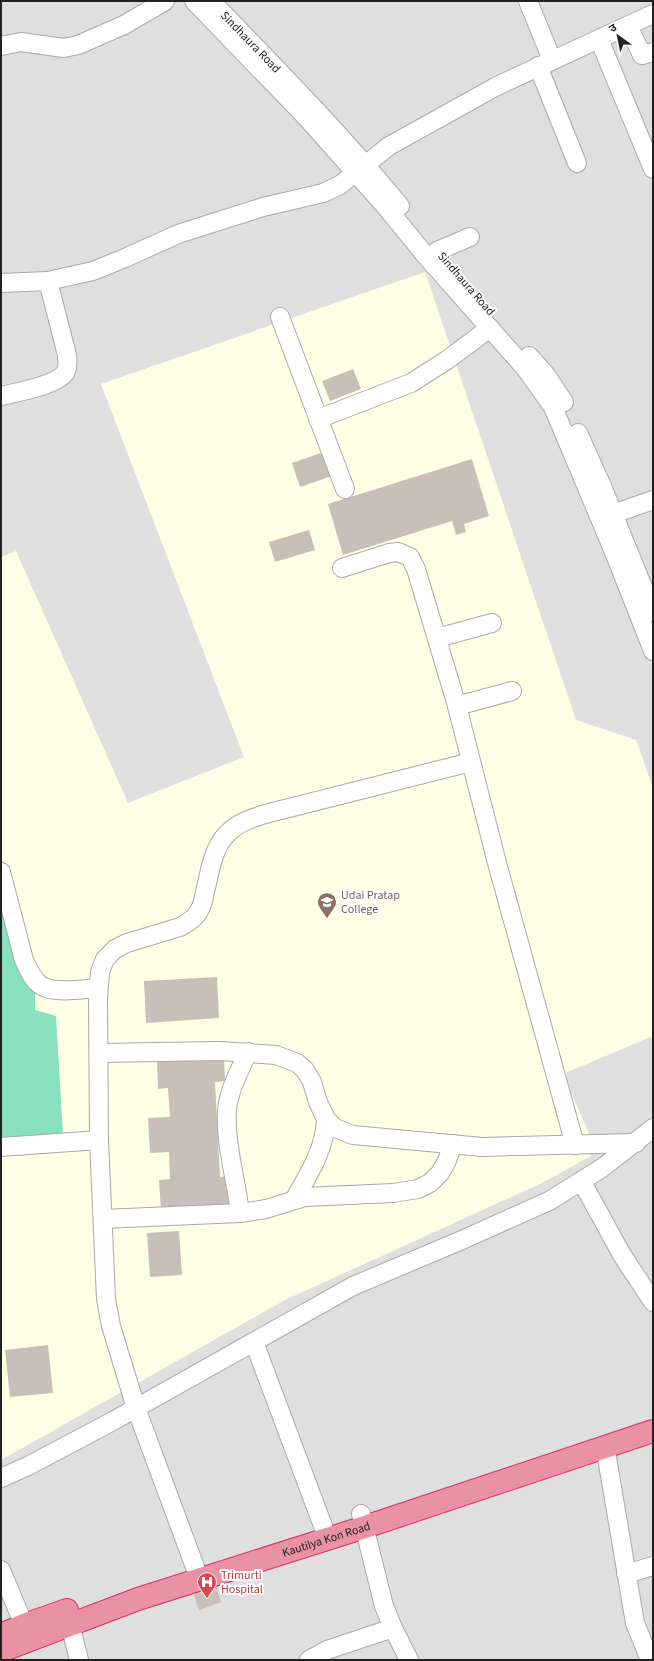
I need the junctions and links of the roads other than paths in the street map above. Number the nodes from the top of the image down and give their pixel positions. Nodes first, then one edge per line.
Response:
1 (165, 1) edge
2 (194, 1) edge
3 (211, 1) edge
4 (528, 1) edge
5 (653, 14) edge
6 (628, 26) junction
7 (599, 39) junction
8 (1, 46) edge
9 (653, 52) edge
10 (545, 63) junction
11 (577, 163) dead end
12 (361, 169) junction
13 (653, 169) edge
14 (470, 237) dead end
15 (437, 251) junction
16 (48, 281) junction
17 (1, 283) edge
18 (280, 317) dead end
19 (490, 328) junction
20 (1, 396) edge
21 (318, 419) junction
22 (345, 488) dead end
23 (653, 500) edge
24 (613, 514) junction
25 (342, 568) dead end
26 (653, 612) edge
27 (492, 623) dead end
28 (437, 638) junction
29 (653, 651) edge
30 (512, 691) dead end
31 (457, 706) junction
32 (471, 762) junction
33 (1, 872) edge
34 (98, 988) junction
35 (248, 1052) junction
36 (99, 1053) junction
37 (326, 1119) junction
38 (653, 1128) edge
39 (99, 1140) junction
40 (653, 1143) edge
41 (453, 1144) junction
42 (632, 1144) junction
43 (575, 1145) junction
44 (1, 1146) edge
45 (582, 1182) junction
46 (294, 1200) junction
47 (240, 1213) junction
48 (103, 1219) junction
49 (653, 1302) edge
50 (254, 1342) junction
51 (136, 1408) junction
52 (653, 1418) edge
53 (653, 1431) edge
54 (605, 1446) junction
55 (1, 1478) edge
56 (363, 1521) junction
57 (323, 1526) junction
58 (653, 1566) edge
59 (195, 1567) junction
60 (1, 1570) edge
61 (626, 1574) junction
62 (70, 1624) junction
63 (24, 1625) junction
64 (393, 1628) junction
65 (1, 1635) edge
66 (1, 1651) edge
67 (330, 1655) edge
68 (79, 1660) edge
69 (309, 1660) edge
70 (409, 1660) edge
71 (650, 1660) edge

1 - 8 street
2 - 12 street
3 - 12 street, Sindhaura Road
4 - 10 street
5 - 6 street
6 - 7 street
6 - 9 street
7 - 10 street
7 - 13 street
10 - 11 street
10 - 12 street
12 - 15 street, Sindhaura Road
12 - 16 street
12 - 19 street
14 - 15 street
15 - 24 street, Sindhaura Road
16 - 17 street
16 - 20 street
18 - 21 street
19 - 21 street
19 - 29 street
21 - 22 street
23 - 24 street
24 - 26 street, Sindhaura Road
25 - 28 street
27 - 28 street
28 - 31 street
30 - 31 street
31 - 32 street
32 - 34 street
32 - 43 street
33 - 34 street
34 - 36 street
35 - 36 street
35 - 37 street
35 - 47 street
36 - 39 street
37 - 41 street
37 - 46 street
38 - 42 street
39 - 44 street
39 - 48 street
40 - 42 street
41 - 43 street
41 - 46 street
42 - 43 street
42 - 45 street
45 - 49 street
45 - 50 street
46 - 47 street
47 - 48 street
48 - 51 street
50 - 51 street
50 - 57 street
51 - 55 street
51 - 59 street
52 - 56 highway, Kautilya Kon Road
53 - 54 highway, Kautilya Kon Road
54 - 56 highway, Kautilya Kon Road
54 - 61 street
56 - 57 highway, Kautilya Kon Road
56 - 62 highway, Kautilya Kon Road
56 - 64 street
57 - 59 highway, Kautilya Kon Road
58 - 61 street
59 - 63 highway, Kautilya Kon Road
60 - 63 street
61 - 71 street
62 - 66 highway, Kautilya Kon Road
62 - 68 street
63 - 65 highway, Kautilya Kon Road
64 - 67 street
64 - 70 street
67 - 69 street

